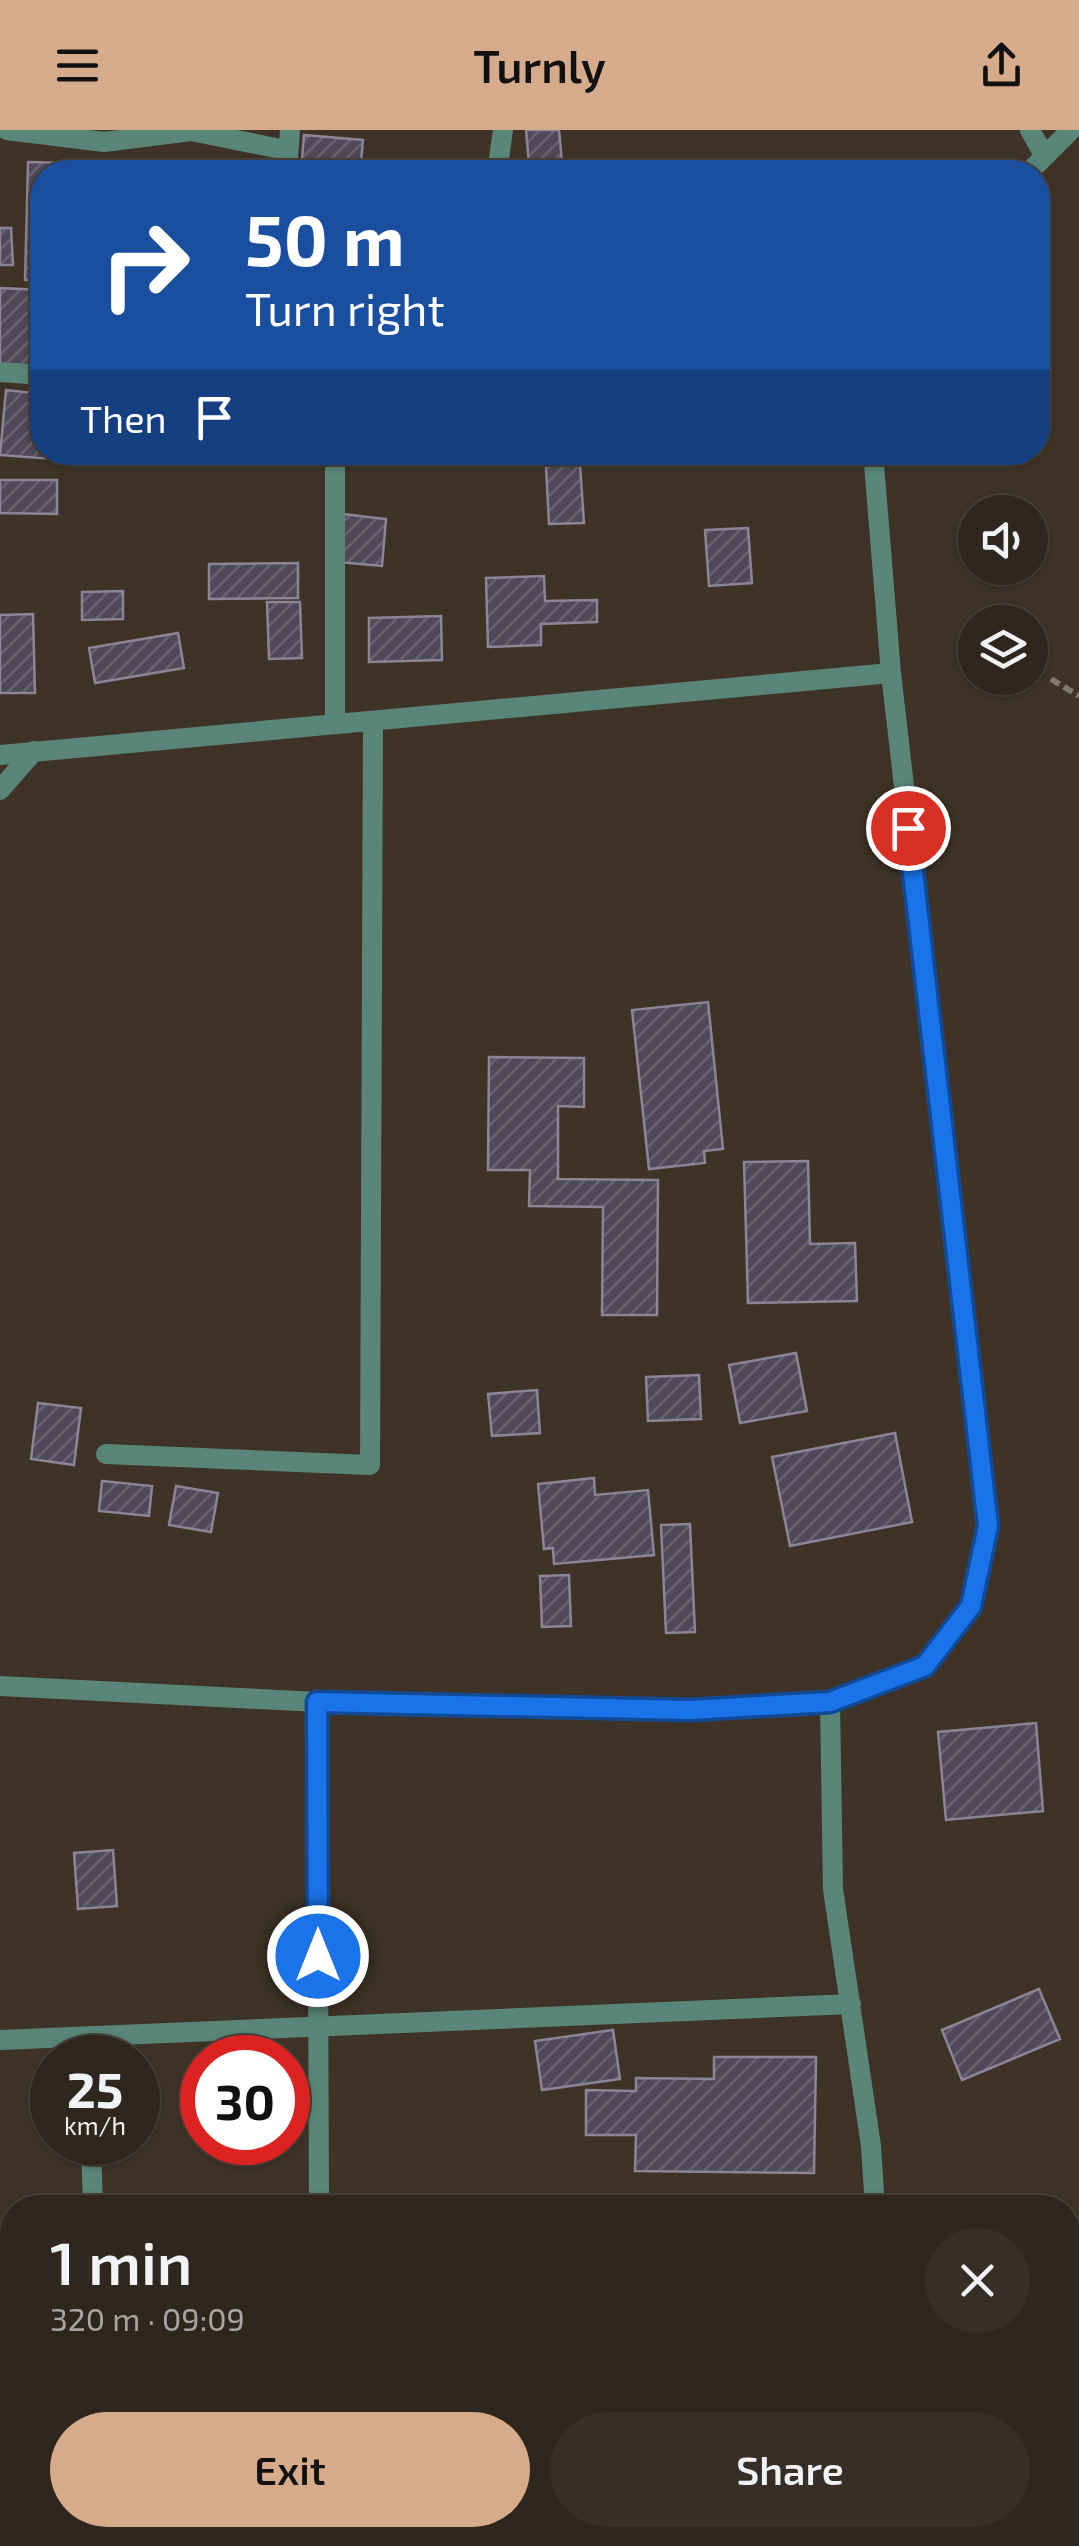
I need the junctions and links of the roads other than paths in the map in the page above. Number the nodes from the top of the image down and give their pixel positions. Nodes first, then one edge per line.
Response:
1 (6, 130) edge
2 (290, 130) edge
3 (503, 130) edge
4 (1030, 130) edge
5 (1070, 130) edge
6 (276, 148) dead end
7 (1044, 155) junction
8 (289, 160) edge
9 (498, 160) edge
10 (1040, 160) edge
11 (0, 372) edge
12 (30, 374) edge
13 (335, 465) edge
14 (874, 465) edge
15 (890, 673) junction
16 (374, 722) junction
17 (334, 724) junction
18 (34, 752) junction
19 (0, 754) edge
20 (0, 790) edge
21 (106, 1454) dead end
22 (0, 1686) edge
23 (317, 1702) junction
24 (830, 1702) junction
25 (851, 2004) junction
26 (318, 2028) junction
27 (0, 2040) edge
28 (160, 2042) edge
29 (30, 2043) edge
30 (92, 2165) edge
31 (93, 2195) edge
32 (319, 2195) edge
33 (874, 2195) edge

1 - 6 street
2 - 8 street
3 - 9 street
4 - 7 street
5 - 7 street
7 - 10 street
11 - 12 street
13 - 17 street
14 - 15 street
15 - 16 street
15 - 24 street
16 - 17 street
16 - 21 street
17 - 18 street
18 - 19 street
18 - 20 street
22 - 23 street
23 - 24 street
23 - 26 street
24 - 25 street
25 - 26 street
25 - 33 street
26 - 28 street
26 - 32 street
27 - 29 street
30 - 31 street

